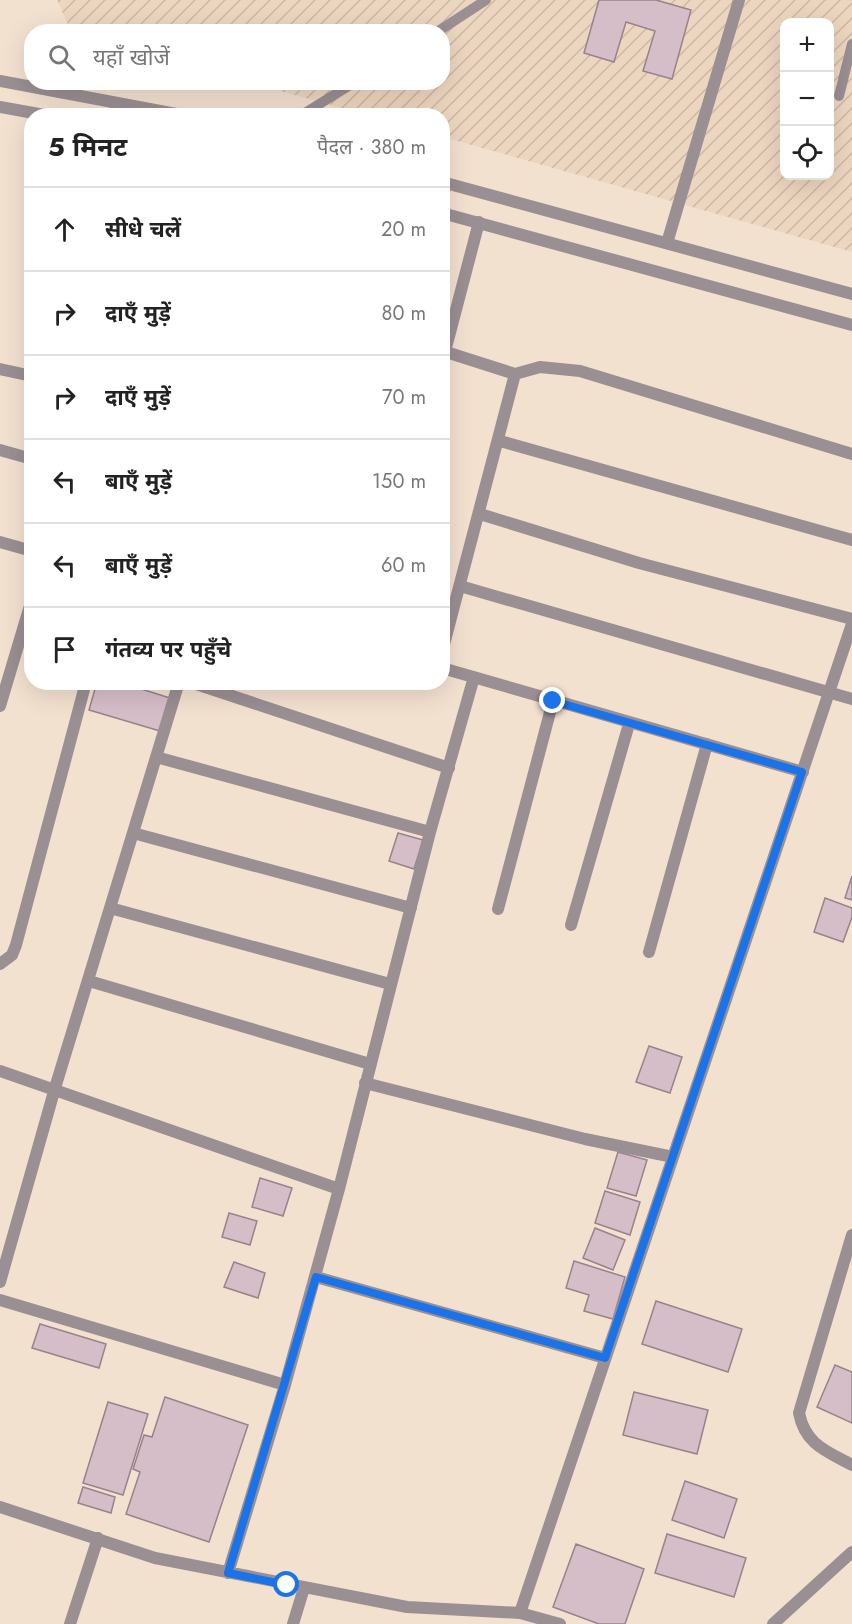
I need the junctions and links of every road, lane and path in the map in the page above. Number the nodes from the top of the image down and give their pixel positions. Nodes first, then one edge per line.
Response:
1 (486, 0) edge
2 (739, 0) edge
3 (449, 24) edge
4 (852, 44) edge
5 (0, 81) edge
6 (24, 85) edge
7 (48, 90) edge
8 (342, 90) edge
9 (839, 96) dead end
10 (0, 107) edge
11 (144, 108) edge
12 (313, 108) edge
13 (24, 111) edge
14 (450, 184) edge
15 (450, 215) edge
16 (479, 222) junction
17 (668, 243) junction
18 (852, 294) edge
19 (852, 325) edge
20 (450, 335) edge
21 (450, 359) edge
22 (0, 369) edge
23 (24, 374) edge
24 (516, 374) junction
25 (500, 441) junction
26 (0, 450) edge
27 (852, 454) edge
28 (24, 457) edge
29 (480, 514) junction
30 (852, 540) edge
31 (0, 542) edge
32 (24, 549) edge
33 (460, 586) junction
34 (852, 619) edge
35 (450, 623) edge
36 (852, 624) edge
37 (24, 626) edge
38 (450, 670) edge
39 (474, 677) junction
40 (84, 690) edge
41 (177, 690) edge
42 (214, 690) edge
43 (829, 693) junction
44 (852, 699) edge
45 (553, 701) junction
46 (0, 706) edge
47 (629, 724) junction
48 (707, 744) junction
49 (156, 757) junction
50 (449, 768) junction
51 (802, 772) junction
52 (430, 832) junction
53 (133, 833) junction
54 (110, 908) junction
55 (411, 908) junction
56 (498, 909) dead end
57 (571, 925) dead end
58 (649, 952) dead end
59 (0, 965) edge
60 (89, 981) junction
61 (390, 984) junction
62 (370, 1064) junction
63 (0, 1071) edge
64 (366, 1083) junction
65 (56, 1088) junction
66 (673, 1157) junction
67 (339, 1189) junction
68 (852, 1235) edge
69 (316, 1277) junction
70 (0, 1282) edge
71 (0, 1300) edge
72 (605, 1358) junction
73 (285, 1385) junction
74 (852, 1465) edge
75 (0, 1507) edge
76 (98, 1538) junction
77 (852, 1552) edge
78 (228, 1573) junction
79 (304, 1588) junction
80 (520, 1613) junction
81 (70, 1624) edge
82 (293, 1624) edge
83 (560, 1624) edge
84 (773, 1624) edge

1 - 3 lane
2 - 17 street
4 - 9 lane
5 - 6 street
7 - 11 street
8 - 12 lane
10 - 13 street
14 - 17 street
15 - 16 street
16 - 19 street
16 - 20 street
17 - 18 street
21 - 24 street
22 - 23 street
24 - 25 street
24 - 27 street
25 - 29 street
25 - 30 street
26 - 28 street
29 - 33 street
29 - 34 street
31 - 32 street
33 - 35 street
33 - 43 street
36 - 43 street
37 - 46 street
38 - 39 street
39 - 45 street
39 - 50 street
40 - 59 street
41 - 49 street
42 - 50 street
43 - 44 street
43 - 51 street
45 - 47 street
45 - 56 street
47 - 48 street
47 - 57 street
48 - 51 street
48 - 58 street
49 - 52 street
49 - 53 street
50 - 52 street
51 - 66 street
52 - 55 street
53 - 54 street
53 - 55 street
54 - 60 street
54 - 61 street
55 - 61 street
60 - 62 street
60 - 65 street
61 - 62 street
62 - 64 street
63 - 65 street
64 - 66 street
64 - 67 street
65 - 67 street
65 - 70 street
66 - 72 street
67 - 69 street
68 - 74 street
69 - 72 street
69 - 73 street
71 - 73 street
72 - 80 street
73 - 78 street
75 - 76 street
76 - 78 street
76 - 81 street
77 - 84 street
78 - 79 street
79 - 80 street
79 - 82 street
80 - 83 street

